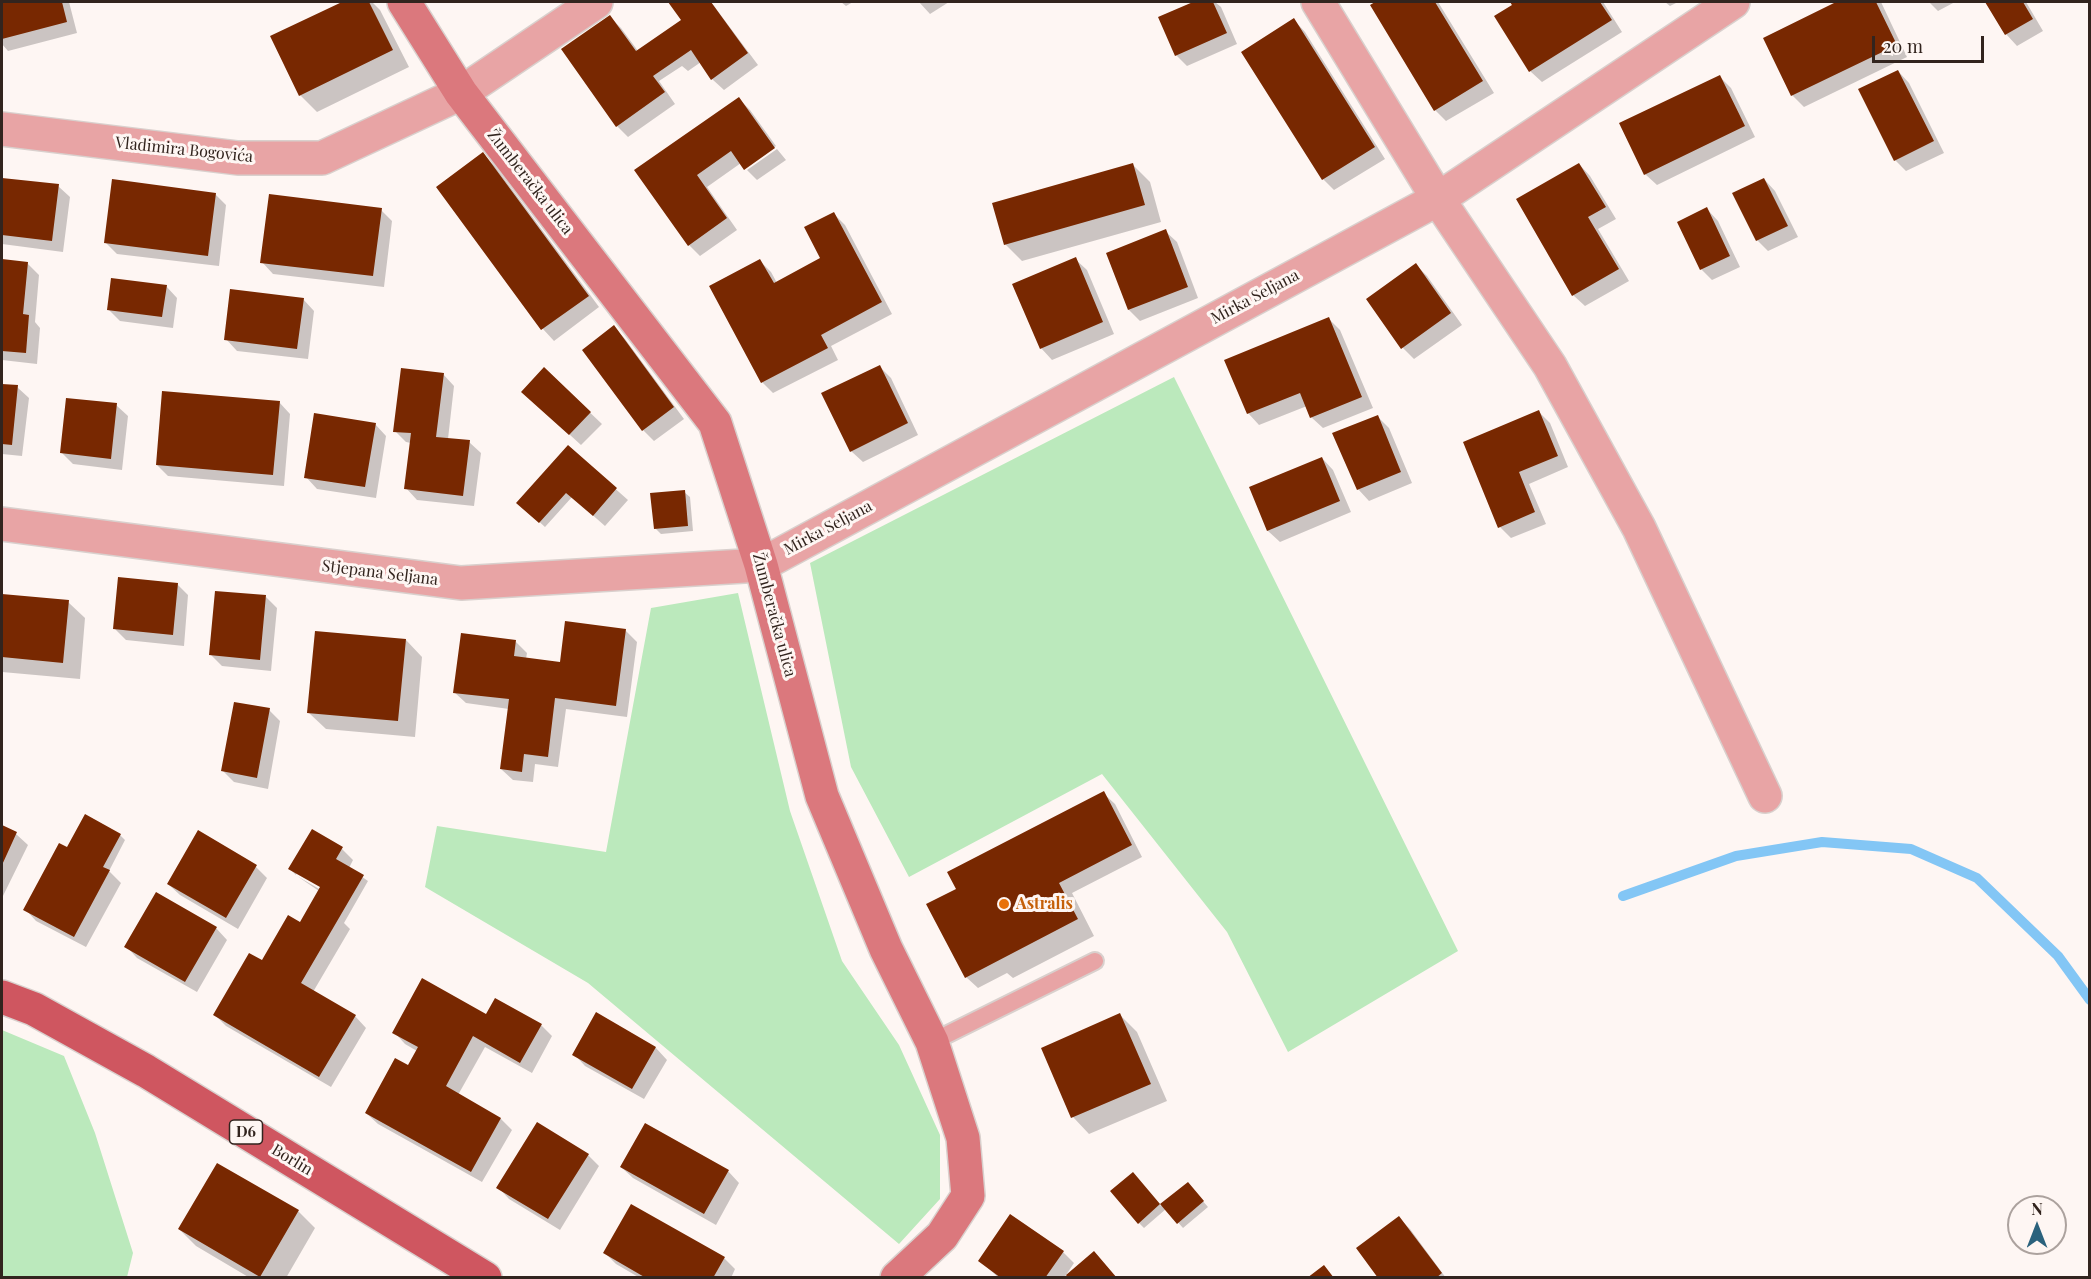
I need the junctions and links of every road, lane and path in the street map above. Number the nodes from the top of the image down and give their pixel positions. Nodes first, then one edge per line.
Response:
1 (404, 2) edge
2 (596, 2) edge
3 (1318, 2) edge
4 (1733, 2) edge
5 (461, 93) junction
6 (2, 129) edge
7 (1438, 199) junction
8 (2, 524) edge
9 (761, 565) junction
10 (1765, 795) dead end
11 (1095, 961) dead end
12 (2, 997) edge
13 (932, 1042) junction
14 (485, 1278) edge
15 (897, 1278) edge

1 - 5 main road, Žumberačka ulica
2 - 5 street, Vladimira Bogovića
3 - 7 street
4 - 7 street, Mirka Seljana
5 - 6 street, Vladimira Bogovića
5 - 9 main road, Žumberačka ulica
7 - 9 street, Mirka Seljana
7 - 10 street
8 - 9 street, Stjepana Seljana
9 - 13 main road, Žumberačka ulica
11 - 13 lane
12 - 14 main road, Borlin / D6
13 - 15 main road, Žumberačka ulica

